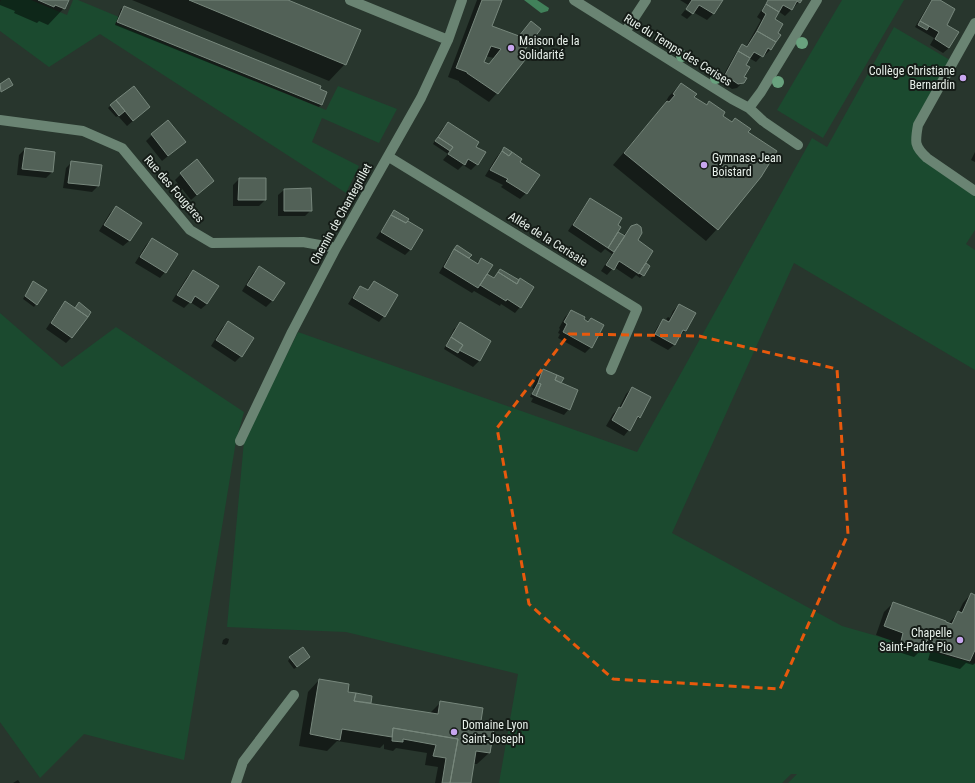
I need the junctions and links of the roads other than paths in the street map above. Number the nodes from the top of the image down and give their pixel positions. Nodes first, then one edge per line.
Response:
1 (350, 0) edge
2 (462, 0) edge
3 (574, 0) edge
4 (646, 0) edge
5 (817, 0) edge
6 (975, 23) edge
7 (625, 32) junction
8 (448, 40) junction
9 (749, 108) junction
10 (0, 120) edge
11 (798, 144) dead end
12 (389, 157) junction
13 (975, 191) edge
14 (336, 248) junction
15 (611, 370) dead end
16 (240, 441) dead end
17 (294, 695) dead end
18 (236, 783) edge

1 - 8 street
2 - 8 street, Chemin de Chantegrillet
3 - 7 street, Rue du Temps des Cerises
4 - 7 street
5 - 9 street
6 - 13 street
7 - 9 street, Rue du Temps des Cerises
8 - 12 street, Chemin de Chantegrillet
9 - 11 street, Rue du Temps des Cerises
10 - 14 street, Rue des Fougères
12 - 14 street, Chemin de Chantegrillet
12 - 15 street, Allée de la Cerisaie
14 - 16 street, Chemin de Chantegrillet
17 - 18 street

